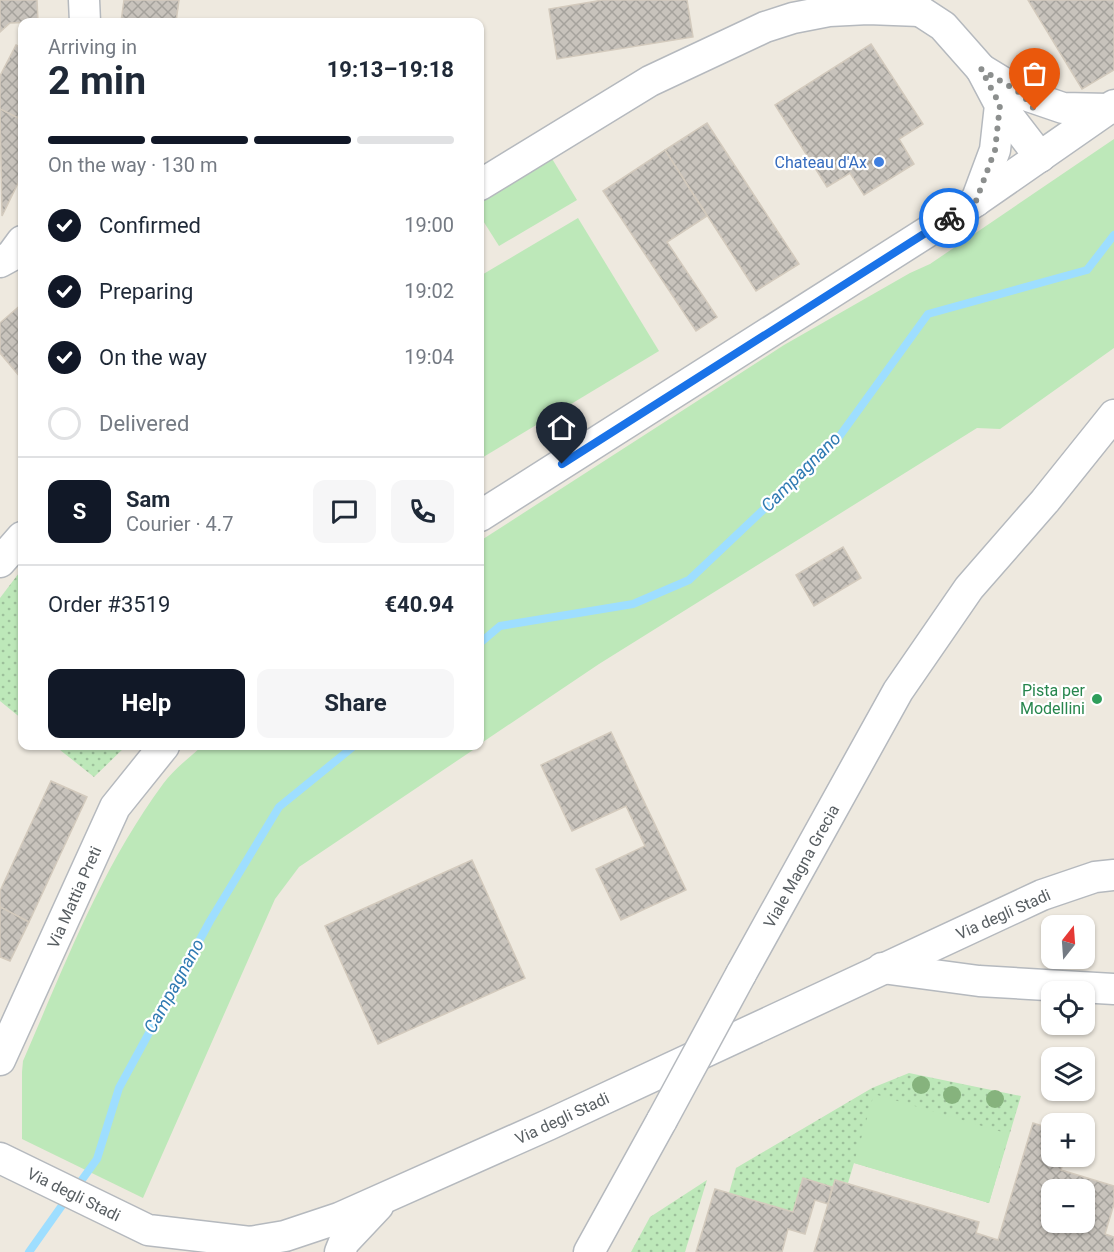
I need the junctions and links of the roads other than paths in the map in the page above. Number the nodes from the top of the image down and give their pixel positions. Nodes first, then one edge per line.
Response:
1 (84, 0) edge
2 (925, 9) edge
3 (85, 18) edge
4 (1011, 100) junction
5 (1111, 107) edge
6 (1050, 149) junction
7 (484, 183) edge
8 (976, 201) junction
9 (18, 246) edge
10 (0, 262) edge
11 (1114, 415) edge
12 (1114, 449) edge
13 (1045, 501) junction
14 (484, 513) edge
15 (18, 542) edge
16 (0, 562) edge
17 (161, 750) edge
18 (1114, 875) edge
19 (882, 968) junction
20 (1114, 989) edge
21 (0, 1060) edge
22 (0, 1158) edge
23 (387, 1196) junction
24 (140, 1241) edge
25 (287, 1247) edge
26 (199, 1252) edge
27 (340, 1252) edge
28 (589, 1252) edge

1 - 3 street
2 - 4 street
2 - 7 street
4 - 5 street
4 - 6 street
4 - 8 street
5 - 6 street
6 - 8 street
8 - 14 street
9 - 10 street
11 - 13 street, Viale Magna Grecia
12 - 13 street, Viale Magna Grecia
13 - 28 street, Viale Magna Grecia, bridge
15 - 16 street
17 - 21 street, Via Mattia Preti
18 - 19 street, Via degli Stadi
19 - 20 street
19 - 23 street, Via degli Stadi
22 - 24 street, Via degli Stadi
23 - 25 street, Via degli Stadi
23 - 27 street
24 - 25 street, Via degli Stadi
24 - 26 street

